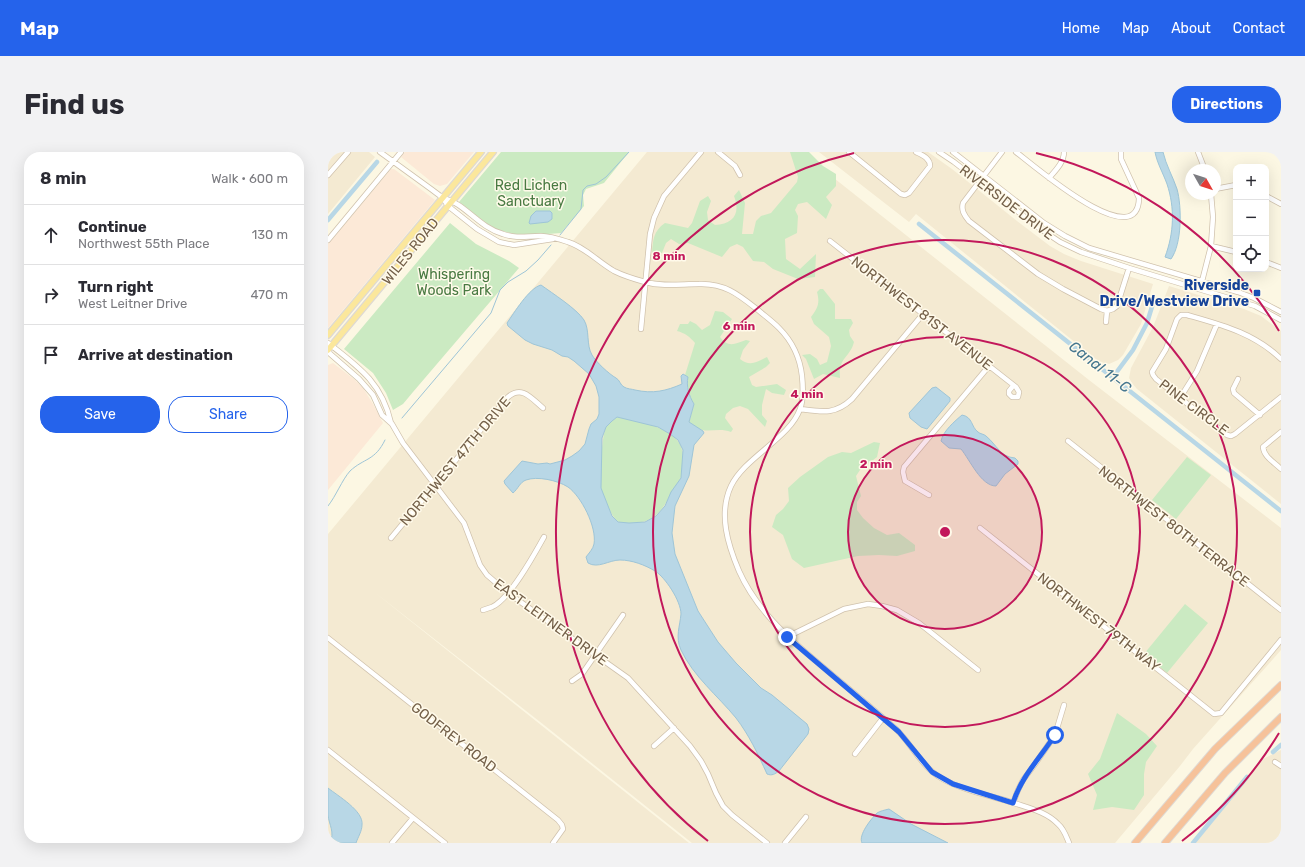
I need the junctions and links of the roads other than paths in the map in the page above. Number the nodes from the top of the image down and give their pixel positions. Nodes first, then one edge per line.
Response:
1 (348, 152) edge
2 (380, 152) edge
3 (401, 152) edge
4 (481, 152) edge
5 (493, 152) edge
6 (701, 152) edge
7 (718, 152) edge
8 (849, 152) edge
9 (916, 152) edge
10 (939, 152) edge
11 (953, 152) edge
12 (1002, 152) edge
13 (1016, 152) edge
14 (1064, 152) edge
15 (1121, 152) edge
16 (1198, 152) edge
17 (394, 162) junction
18 (1203, 164) edge
19 (328, 175) edge
20 (740, 175) dead end
21 (984, 175) junction
22 (1049, 178) junction
23 (979, 181) junction
24 (1233, 186) edge
25 (1221, 188) edge
26 (443, 198) junction
27 (1269, 198) edge
28 (452, 200) junction
29 (1212, 200) edge
30 (1281, 204) edge
31 (448, 206) junction
32 (555, 239) junction
33 (328, 240) edge
34 (830, 241) dead end
35 (1211, 246) junction
36 (1233, 251) edge
37 (1269, 263) edge
38 (1129, 268) junction
39 (1281, 268) edge
40 (376, 278) junction
41 (1202, 281) junction
42 (646, 282) junction
43 (383, 284) junction
44 (1200, 289) junction
45 (1107, 311) junction
46 (1281, 312) edge
47 (923, 314) junction
48 (1281, 320) edge
49 (1106, 322) dead end
50 (1217, 324) junction
51 (641, 329) dead end
52 (328, 335) edge
53 (329, 347) edge
54 (1281, 359) edge
55 (351, 362) junction
56 (990, 366) junction
57 (346, 368) junction
58 (1238, 379) dead end
59 (375, 385) junction
60 (1013, 386) dead end
61 (369, 389) junction
62 (1281, 397) edge
63 (1180, 398) junction
64 (543, 408) dead end
65 (800, 409) junction
66 (1260, 415) junction
67 (392, 424) junction
68 (1281, 432) edge
69 (1068, 441) dead end
70 (1281, 468) edge
71 (435, 484) junction
72 (929, 495) dead end
73 (980, 528) dead end
74 (544, 537) dead end
75 (391, 538) dead end
76 (508, 593) junction
77 (483, 610) dead end
78 (1281, 610) edge
79 (623, 615) dead end
80 (787, 637) junction
81 (328, 638) edge
82 (1281, 640) edge
83 (596, 654) junction
84 (978, 670) dead end
85 (572, 681) dead end
86 (1281, 685) edge
87 (1064, 705) dead end
88 (1281, 716) edge
89 (883, 718) junction
90 (674, 728) junction
91 (654, 746) dead end
92 (328, 750) edge
93 (855, 754) dead end
94 (1275, 762) dead end
95 (1281, 766) edge
96 (1013, 803) junction
97 (806, 817) dead end
98 (413, 818) junction
99 (392, 843) edge
100 (445, 843) edge
101 (553, 843) edge
102 (767, 843) edge
103 (785, 843) edge
104 (1069, 843) edge
105 (1134, 843) edge
106 (1165, 843) edge

1 - 19 street
2 - 17 street
3 - 17 street
4 - 26 main road, WILES ROAD
5 - 28 main road, WILES ROAD
6 - 42 street
7 - 20 street
8 - 9 street
10 - 23 street, RIVERSIDE DRIVE
11 - 21 street, RIVERSIDE DRIVE
12 - 21 street
13 - 22 street
14 - 22 street
15 - 22 street
16 - 18 street
17 - 26 street
17 - 33 street
21 - 23 street
21 - 41 street, RIVERSIDE DRIVE
23 - 38 street, RIVERSIDE DRIVE
23 - 45 street
24 - 25 street
26 - 28 street
26 - 31 street
26 - 40 main road, WILES ROAD
27 - 30 street
28 - 31 main road, WILES ROAD
28 - 32 street
29 - 35 street
31 - 32 street
31 - 43 main road, WILES ROAD
32 - 42 street
34 - 47 street, NORTHWEST 81ST AVENUE
35 - 36 street
35 - 41 street
37 - 39 street
38 - 44 street, RIVERSIDE DRIVE
38 - 45 street
40 - 43 main road
40 - 52 main road, WILES ROAD
41 - 44 street
41 - 46 street, RIVERSIDE DRIVE
42 - 51 street
42 - 65 street
43 - 53 main road, WILES ROAD
44 - 48 street, RIVERSIDE DRIVE
45 - 49 street
47 - 56 street, NORTHWEST 81ST AVENUE
47 - 65 street
50 - 54 street, PINE CIRCLE
50 - 63 street
50 - 63 street, PINE CIRCLE
53 - 55 street, EAST LEITNER DRIVE
53 - 57 street, EAST LEITNER DRIVE
55 - 57 street
55 - 59 street, EAST LEITNER DRIVE
56 - 60 street, NORTHWEST 81ST AVENUE
56 - 72 street
57 - 61 street, EAST LEITNER DRIVE
58 - 66 street
59 - 61 street
59 - 67 street, EAST LEITNER DRIVE
61 - 67 street, EAST LEITNER DRIVE
62 - 66 street, PINE CIRCLE
63 - 66 street, PINE CIRCLE
64 - 71 street, NORTHWEST 47TH DRIVE
65 - 80 street
67 - 71 street, EAST LEITNER DRIVE
68 - 70 street
69 - 78 street, NORTHWEST 80TH TERRACE
71 - 75 street, NORTHWEST 47TH DRIVE
71 - 76 street, EAST LEITNER DRIVE
73 - 82 street, NORTHWEST 79TH WAY
74 - 76 street
76 - 77 street
76 - 83 street, EAST LEITNER DRIVE
79 - 83 street
80 - 84 street
80 - 89 street
81 - 101 street, GODFREY ROAD
83 - 85 street
83 - 90 street, EAST LEITNER DRIVE
86 - 105 highway
87 - 96 street
88 - 106 highway
89 - 93 street
89 - 96 street
90 - 91 street
90 - 102 street, EAST LEITNER DRIVE
92 - 98 street
94 - 95 street
96 - 104 street
97 - 103 street
98 - 99 street
98 - 100 street

